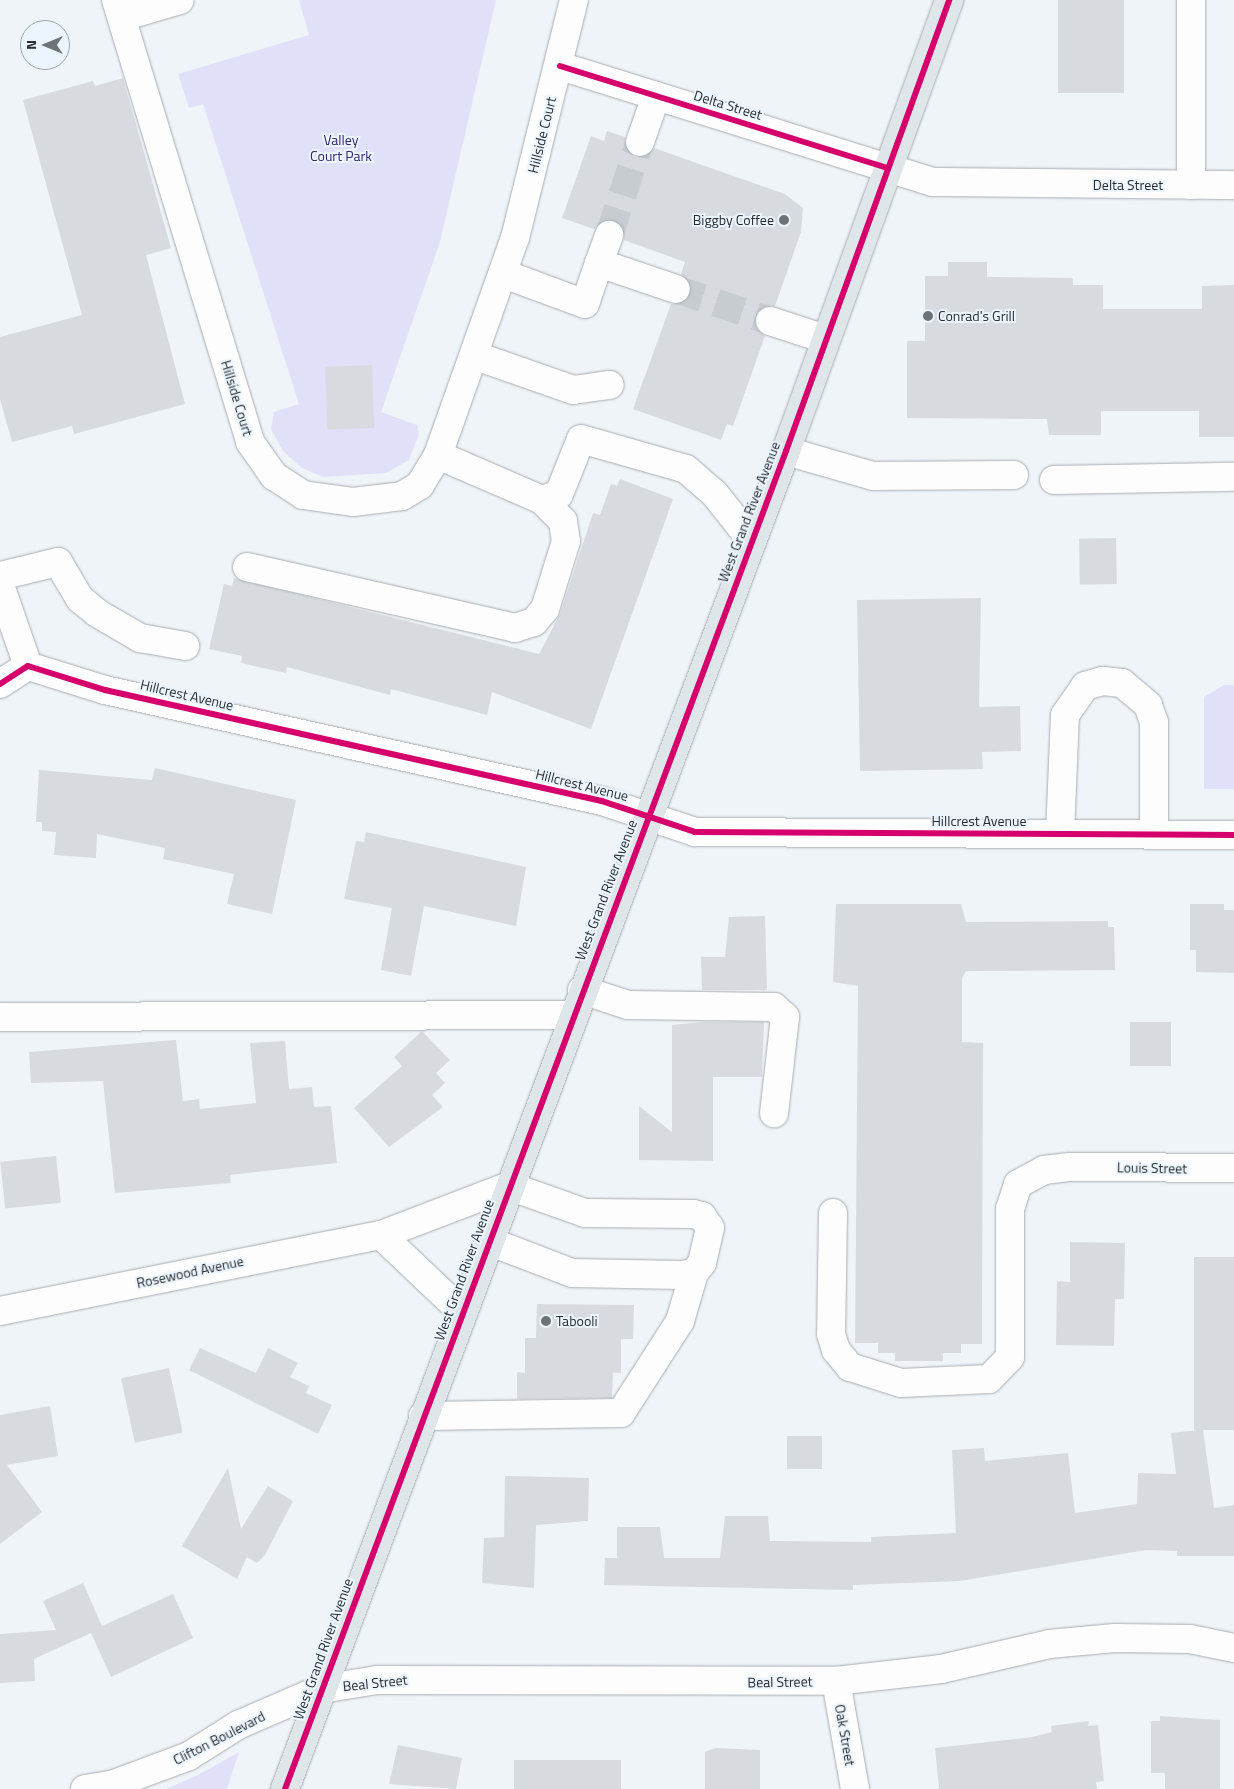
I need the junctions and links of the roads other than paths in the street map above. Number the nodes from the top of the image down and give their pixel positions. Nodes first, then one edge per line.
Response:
1 (180, 0) edge
2 (574, 0) edge
3 (949, 0) edge
4 (1191, 0) edge
5 (119, 8) edge
6 (560, 66) junction
7 (656, 96) junction
8 (640, 142) tunnel mouth
9 (888, 168) junction
10 (1191, 185) junction
11 (1234, 185) edge
12 (608, 234) tunnel mouth
13 (599, 263) junction
14 (504, 274) junction
15 (676, 289) tunnel mouth
16 (770, 321) tunnel mouth
17 (825, 339) junction
18 (476, 356) junction
19 (610, 385) dead end
20 (786, 451) junction
21 (438, 455) junction
22 (1014, 475) dead end
23 (1234, 477) edge
24 (1054, 480) dead end
25 (542, 500) junction
26 (752, 540) junction
27 (247, 567) dead end
28 (0, 576) edge
29 (0, 585) edge
30 (185, 646) dead end
31 (28, 666) junction
32 (0, 684) edge
33 (647, 816) junction
34 (1060, 834) junction
35 (1154, 834) junction
36 (1234, 835) edge
37 (582, 990) junction
38 (572, 1015) junction
39 (0, 1017) edge
40 (774, 1113) dead end
41 (1234, 1168) edge
42 (509, 1186) junction
43 (833, 1213) dead end
44 (381, 1236) junction
45 (488, 1241) junction
46 (694, 1273) junction
47 (0, 1311) edge
48 (462, 1312) junction
49 (423, 1416) junction
50 (1234, 1648) edge
51 (836, 1681) junction
52 (321, 1690) junction
53 (85, 1789) edge
54 (285, 1789) edge
55 (855, 1789) edge

1 - 5 street
2 - 6 street, Hillside Court
3 - 9 main road, West Grand River Avenue
4 - 10 street
5 - 21 street, Hillside Court
6 - 7 street, Delta Street
6 - 14 street, Hillside Court
7 - 8 street
7 - 9 street, Delta Street
9 - 10 street, Delta Street
9 - 17 main road, West Grand River Avenue
10 - 11 street, Delta Street
12 - 13 street
13 - 14 street
13 - 15 street
14 - 18 street, Hillside Court
16 - 17 street
17 - 20 main road, West Grand River Avenue
18 - 19 street
18 - 21 street, Hillside Court
20 - 22 street
20 - 26 main road, West Grand River Avenue
21 - 25 street
23 - 24 street
25 - 26 street
25 - 27 street
26 - 33 main road, West Grand River Avenue
28 - 30 street
29 - 31 street
31 - 32 street
31 - 33 street, Hillcrest Avenue
33 - 34 street, Hillcrest Avenue
33 - 37 main road, West Grand River Avenue
34 - 35 street, Hillcrest Avenue
34 - 35 street
35 - 36 street, Hillcrest Avenue
37 - 38 main road, West Grand River Avenue
37 - 40 street
38 - 39 street
38 - 42 main road, West Grand River Avenue
41 - 43 street, Louis Street
42 - 44 street, Rosewood Avenue
42 - 45 main road, West Grand River Avenue
42 - 46 street
44 - 47 street, Rosewood Avenue
44 - 48 street
45 - 46 street
45 - 48 main road, West Grand River Avenue
46 - 49 street
48 - 49 main road, West Grand River Avenue
49 - 52 main road, West Grand River Avenue
50 - 51 street, Beal Street
51 - 52 street, Beal Street
51 - 55 street, Oak Street
52 - 53 street, Clifton Boulevard
52 - 54 main road, West Grand River Avenue

